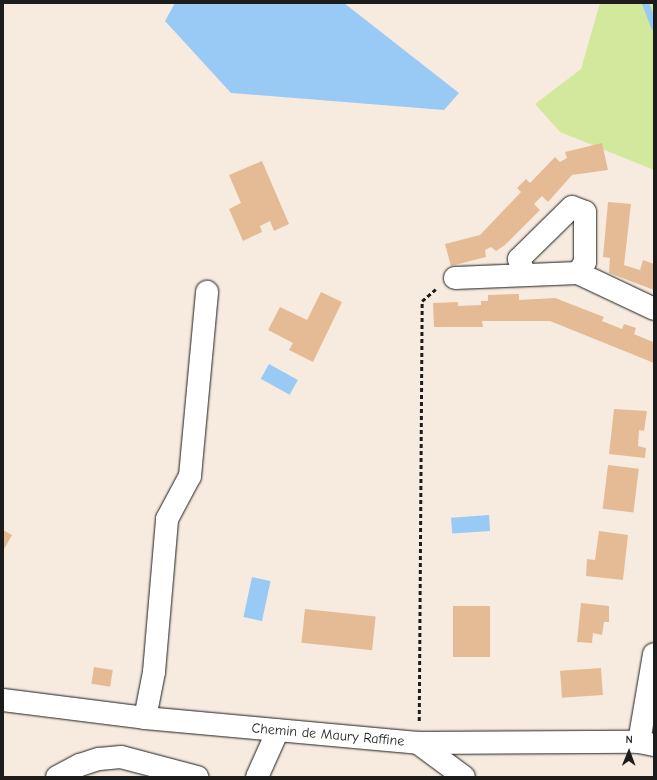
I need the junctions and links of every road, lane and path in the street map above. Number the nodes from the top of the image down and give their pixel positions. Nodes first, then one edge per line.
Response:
1 (578, 273) junction
2 (525, 276) junction
3 (455, 278) joint
4 (207, 292) dead end
5 (654, 309) edge
6 (654, 654) edge
7 (3, 700) edge
8 (145, 718) junction
9 (278, 730) junction
10 (418, 743) junction
11 (646, 743) edge
12 (57, 777) edge
13 (197, 777) edge
14 (257, 777) edge
15 (464, 777) edge

1 - 2 street
1 - 2 street
1 - 5 street
2 - 3 street
3 - 10 path
4 - 8 street
6 - 11 street
7 - 8 street, Chemin de Maury Raffine
8 - 9 street, Chemin de Maury Raffine
9 - 10 street, Chemin de Maury Raffine
9 - 14 street
10 - 11 street, Chemin de Maury Raffine
10 - 15 street
12 - 13 street

